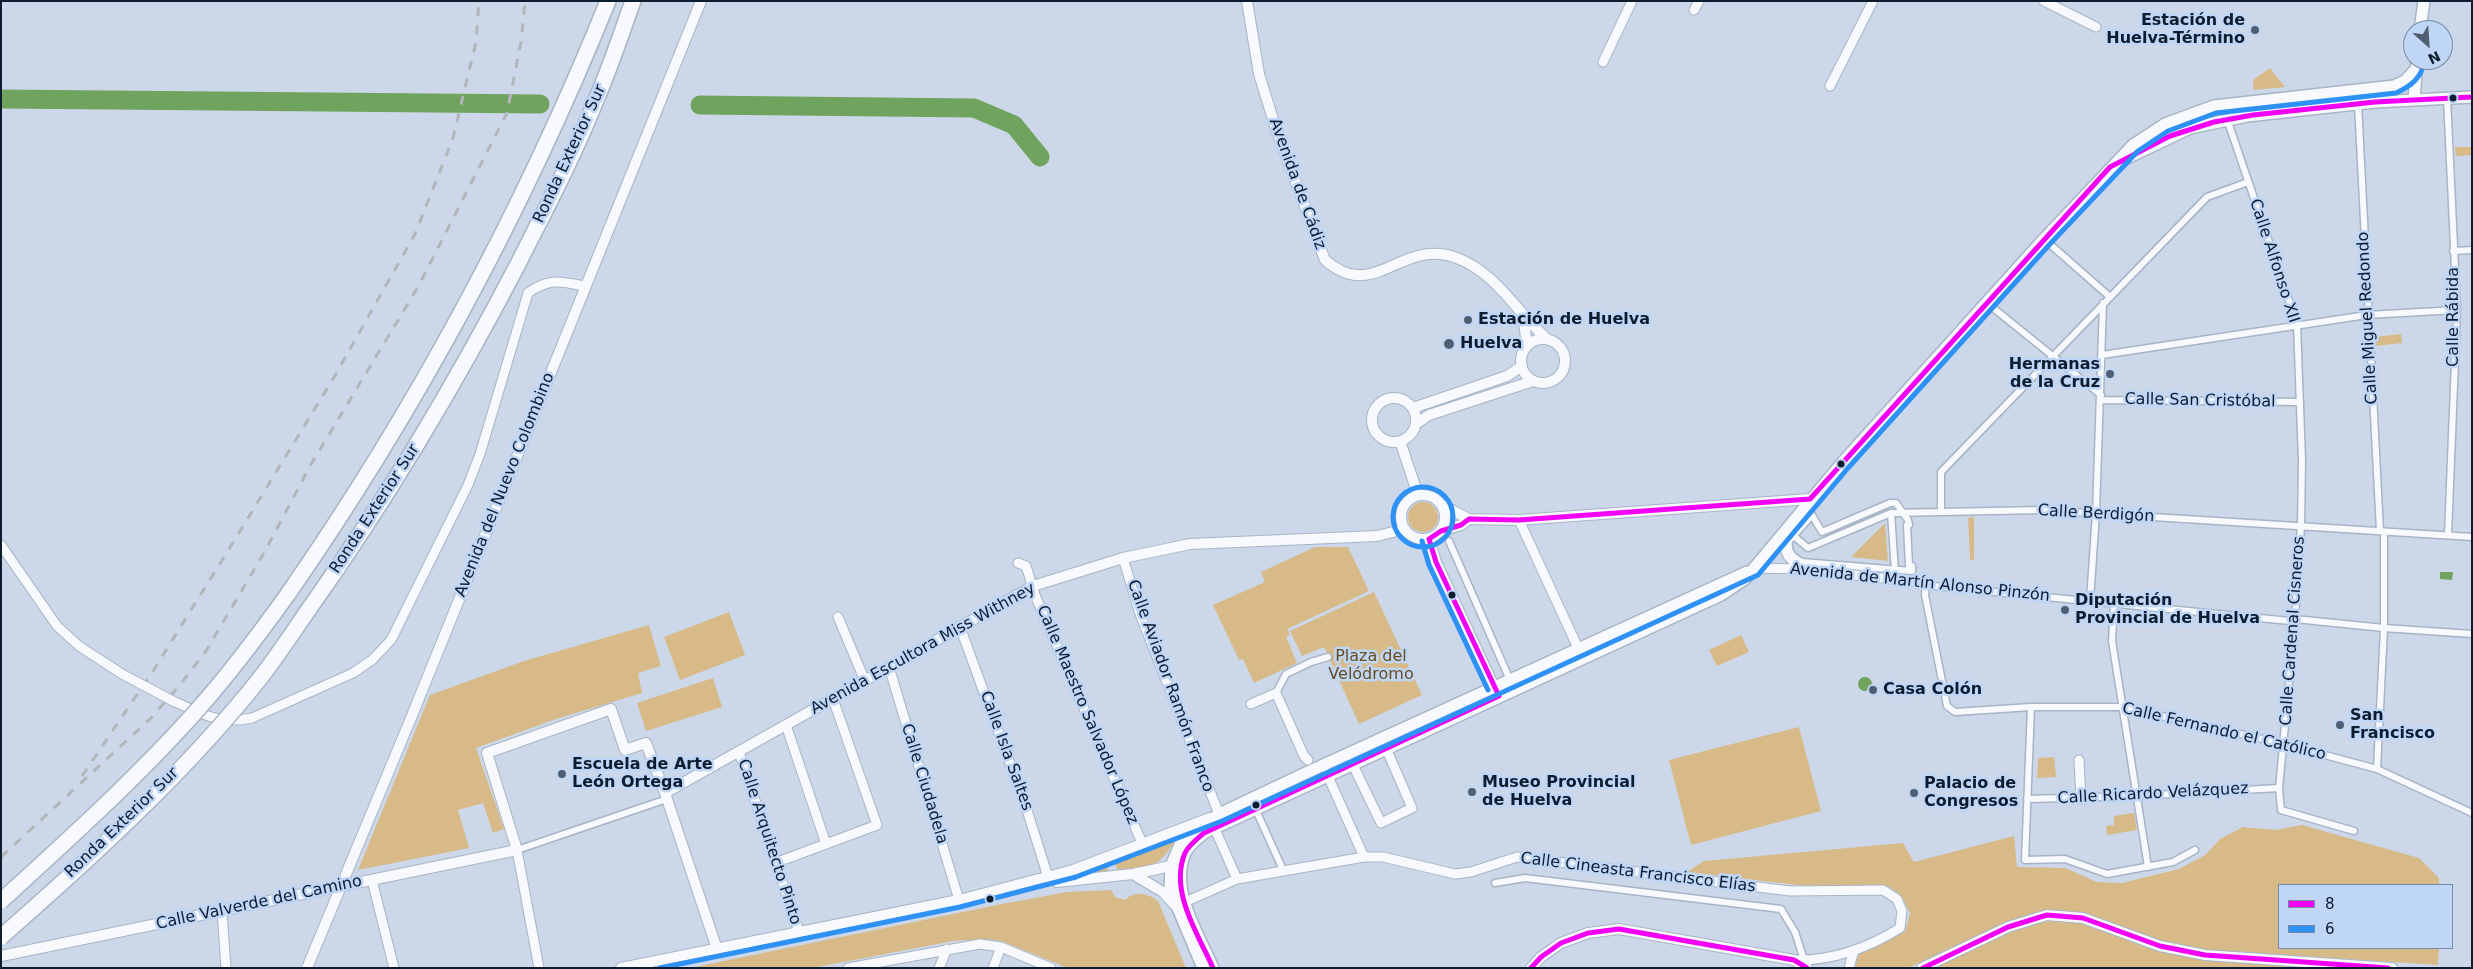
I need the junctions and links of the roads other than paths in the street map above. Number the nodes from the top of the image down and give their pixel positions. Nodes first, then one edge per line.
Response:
1 (608, 1) edge
2 (633, 1) edge
3 (701, 1) edge
4 (1247, 1) edge
5 (1632, 1) edge
6 (1699, 1) edge
7 (1873, 1) edge
8 (2044, 1) edge
9 (2424, 1) edge
10 (1694, 10) dead end
11 (2421, 20) edge
12 (2096, 27) dead end
13 (1603, 62) dead end
14 (2413, 70) edge
15 (2416, 70) edge
16 (1830, 86) dead end
17 (2472, 97) edge
18 (2447, 98) junction
19 (2414, 100) junction
20 (2358, 104) junction
21 (2228, 120) junction
22 (2110, 167) junction
23 (2248, 182) junction
24 (2044, 239) junction
25 (2472, 250) edge
26 (2453, 251) junction
27 (584, 286) junction
28 (2110, 297) junction
29 (1987, 303) junction
30 (2103, 303) junction
31 (2457, 310) junction
32 (1523, 314) junction
33 (2367, 315) junction
34 (2297, 324) junction
35 (1547, 339) junction
36 (1527, 346) junction
37 (2102, 355) junction
38 (2051, 357) junction
39 (1522, 366) junction
40 (1533, 381) junction
41 (2101, 397) junction
42 (2299, 402) junction
43 (1413, 408) junction
44 (1416, 424) junction
45 (1400, 441) junction
46 (1418, 495) junction
47 (1810, 499) junction
48 (1442, 505) junction
49 (1942, 512) junction
50 (1903, 513) junction
51 (2096, 513) junction
52 (1891, 514) junction
53 (1469, 519) junction
54 (1519, 520) junction
55 (2301, 525) junction
56 (1405, 529) junction
57 (1441, 531) junction
58 (2382, 531) junction
59 (2448, 535) junction
60 (1794, 537) dead end
61 (2472, 537) edge
62 (1780, 538) junction
63 (1429, 539) junction
64 (1448, 541) dead end
65 (1, 545) edge
66 (1123, 558) junction
67 (1018, 563) dead end
68 (1755, 568) junction
69 (1801, 569) junction
70 (1895, 570) junction
71 (1926, 583) junction
72 (1033, 586) junction
73 (2090, 600) junction
74 (2114, 602) junction
75 (838, 617) dead end
76 (2295, 619) junction
77 (960, 627) junction
78 (2384, 628) junction
79 (2472, 634) edge
80 (1578, 648) junction
81 (1328, 657) dead end
82 (889, 667) junction
83 (1510, 680) junction
84 (865, 681) junction
85 (1497, 692) junction
86 (1276, 693) junction
87 (833, 699) junction
88 (1251, 704) dead end
89 (2122, 706) junction
90 (2031, 707) junction
91 (786, 726) junction
92 (2284, 744) junction
93 (1386, 748) junction
94 (739, 752) junction
95 (1308, 760) dead end
96 (2079, 760) dead end
97 (1352, 763) junction
98 (2377, 769) junction
99 (1327, 774) junction
100 (2280, 788) junction
101 (2138, 796) junction
102 (663, 797) junction
103 (2081, 799) junction
104 (2027, 800) junction
105 (1255, 808) junction
106 (2472, 813) edge
107 (1219, 814) junction
108 (1214, 827) junction
109 (2354, 831) dead end
110 (1142, 843) junction
111 (826, 844) junction
112 (517, 850) junction
113 (2195, 850) dead end
114 (1364, 857) junction
115 (775, 863) junction
116 (1176, 867) junction
117 (2148, 867) junction
118 (1284, 872) junction
119 (1133, 874) junction
120 (1048, 877) junction
121 (372, 880) junction
122 (1237, 880) junction
123 (1495, 883) dead end
124 (959, 900) junction
125 (1, 901) edge
126 (1180, 904) junction
127 (222, 911) junction
128 (799, 932) junction
129 (1, 937) edge
130 (1001, 947) junction
131 (717, 949) junction
132 (947, 949) junction
133 (1854, 950) junction
134 (1, 956) edge
135 (1802, 963) edge
136 (889, 964) edge
137 (1934, 965) edge
138 (2334, 966) edge
139 (1045, 967) edge
140 (226, 968) edge
141 (306, 968) edge
142 (394, 968) edge
143 (539, 968) edge
144 (621, 968) edge
145 (848, 968) edge
146 (939, 968) edge
147 (993, 968) edge
148 (1203, 968) edge
149 (1213, 968) edge
150 (1531, 968) edge
151 (1849, 968) edge
152 (1922, 968) edge
153 (2392, 968) edge

1 - 125 highway, Ronda Exterior Sur, bridge
2 - 129 highway, Ronda Exterior Sur, bridge
3 - 27 street, Avenida del Nuevo Colombino
4 - 32 street, Avenida de Cádiz
5 - 13 street
6 - 10 street
7 - 16 street
8 - 12 street
9 - 11 main road
14 - 22 main road
15 - 19 main road
17 - 18 main road
18 - 19 main road
18 - 26 street, Calle Rábida
19 - 20 main road
20 - 21 main road
20 - 33 street, Calle Miguel Redondo
21 - 22 main road
21 - 23 street, Calle Alfonso XII
22 - 24 main road
23 - 28 street
23 - 34 street, Calle Alfonso XII
24 - 28 street
24 - 29 main road
25 - 26 street
26 - 31 street, Calle Rábida
27 - 65 street, bridge
27 - 141 street, Avenida del Nuevo Colombino, bridge
28 - 30 street
29 - 38 street
29 - 47 main road
30 - 37 street
30 - 38 street
31 - 33 street
31 - 59 street, Calle Rábida
32 - 35 street, Avenida de Cádiz
32 - 36 street
33 - 34 street
33 - 58 street, Calle Miguel Redondo
34 - 37 street
34 - 42 street, Calle Alfonso XII
35 - 36 street
35 - 40 street
36 - 39 street
37 - 41 street
38 - 41 street
38 - 49 street
39 - 40 street
39 - 43 street
40 - 44 street
41 - 42 street, Calle San Cristóbal
41 - 51 street
42 - 55 street, Calle Alfonso XII
43 - 44 street
43 - 45 street
44 - 45 street
45 - 46 street
46 - 48 street
46 - 56 street
47 - 54 street
47 - 62 main road
48 - 53 street
48 - 57 street
49 - 50 street, Calle Berdigón
49 - 51 street, Calle Berdigón
50 - 52 street, Calle Berdigón
50 - 70 street
50 - 70 street
51 - 55 street, Calle Berdigón
51 - 73 street
52 - 60 street, Calle Berdigón
52 - 70 street
53 - 54 street
53 - 57 street
54 - 80 street
55 - 58 street, Calle Berdigón
55 - 76 street, Calle Cardenal Cisneros
56 - 63 street
56 - 66 street, Avenida Escultora Miss Withney
57 - 63 street
58 - 59 street, Calle Berdigón
58 - 78 street, Calle Miguel Redondo
59 - 61 street, Calle Berdigón
62 - 68 main road
62 - 69 street
63 - 85 street
64 - 83 street
66 - 72 street, Avenida Escultora Miss Withney
66 - 107 street, Calle Aviador Ramón Franco
67 - 72 street, Calle Maestro Salvador López
68 - 69 street, Avenida de Martín Alonso Pinzón
68 - 80 main road
68 - 85 main road
69 - 71 street, Avenida de Martín Alonso Pinzón
71 - 73 street, Avenida de Martín Alonso Pinzón
71 - 90 street, Calle Fernando el Católico
72 - 77 street, Avenida Escultora Miss Withney
72 - 110 street, Calle Maestro Salvador López
73 - 74 street, Avenida de Martín Alonso Pinzón
74 - 76 street, Avenida de Martín Alonso Pinzón
74 - 89 street
75 - 84 street
76 - 78 street, Avenida de Martín Alonso Pinzón
76 - 92 street, Calle Cardenal Cisneros
77 - 82 street, Avenida Escultora Miss Withney
77 - 120 street, Calle Isla Saltes
78 - 79 street, Avenida de Martín Alonso Pinzón
78 - 98 street, Calle Miguel Redondo
80 - 83 main road
81 - 86 street
82 - 84 street, Avenida Escultora Miss Withney
82 - 124 street, Calle Ciudadela
83 - 85 main road
84 - 87 street, Avenida Escultora Miss Withney
85 - 93 main road
85 - 107 main road
86 - 88 street
86 - 95 street
87 - 91 street, Avenida Escultora Miss Withney
87 - 111 street
89 - 90 street, Calle Fernando el Católico
89 - 92 street, Calle Fernando el Católico
89 - 101 street
90 - 104 street
91 - 94 street, Avenida Escultora Miss Withney
91 - 111 street
92 - 98 street, Calle Fernando el Católico
92 - 100 street, Calle Cardenal Cisneros
93 - 97 main road
93 - 97 street
94 - 102 street, Avenida Escultora Miss Withney
94 - 115 street, Calle Arquitecto Pinto
96 - 103 street
97 - 99 main road
98 - 106 street, Calle Fernando el Católico
99 - 105 main road
99 - 114 street
100 - 101 street, Calle Ricardo Velázquez
100 - 109 street, Calle Cardenal Cisneros
101 - 103 street, Calle Ricardo Velázquez
101 - 117 street
102 - 112 street
102 - 112 street
102 - 131 street
103 - 104 street, Calle Ricardo Velázquez
104 - 117 street
105 - 108 main road
105 - 118 street
107 - 110 street
107 - 116 main road
108 - 116 main road
108 - 122 street
110 - 120 street
111 - 115 street
112 - 121 street, Calle Valverde del Camino
112 - 143 street
113 - 117 street
114 - 118 street, Calle Cineasta Francisco Elías
114 - 133 street, Calle Cineasta Francisco Elías
115 - 128 street, Calle Arquitecto Pinto
116 - 119 street
116 - 126 main road
118 - 122 street, Calle Cineasta Francisco Elías
119 - 120 street
119 - 126 street
120 - 124 street
121 - 127 street, Calle Valverde del Camino
121 - 142 street
122 - 126 street, Calle Cineasta Francisco Elías
123 - 135 street
124 - 128 street
126 - 148 main road
126 - 149 main road
127 - 134 street, Calle Valverde del Camino
127 - 140 street
128 - 131 street
130 - 132 street
130 - 139 street
130 - 147 street
131 - 144 street
132 - 136 street
132 - 146 street
133 - 135 street, Calle Cineasta Francisco Elías
133 - 151 street
135 - 150 street
136 - 145 street
137 - 138 street
137 - 152 street
138 - 153 street

